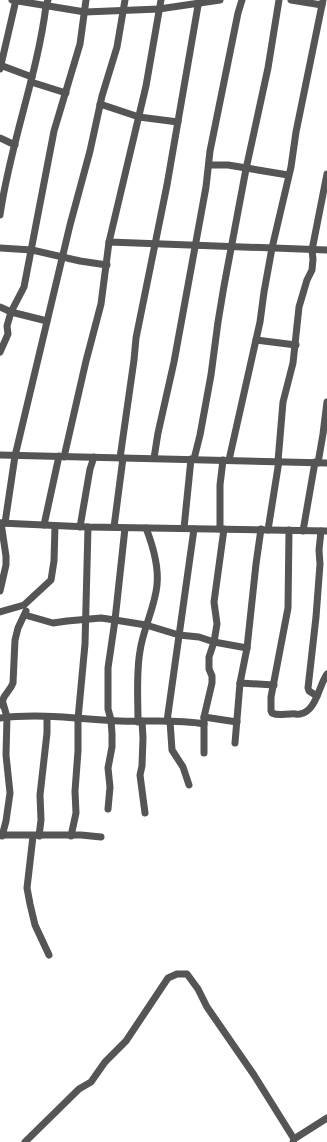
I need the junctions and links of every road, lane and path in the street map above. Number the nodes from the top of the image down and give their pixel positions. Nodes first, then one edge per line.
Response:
1 (14, 0) edge
2 (86, 0) edge
3 (125, 0) edge
4 (161, 0) edge
5 (220, 0) edge
6 (242, 0) edge
7 (280, 0) edge
8 (291, 0) edge
9 (198, 2) edge
10 (323, 2) edge
11 (47, 3) edge
12 (159, 9) junction
13 (124, 11) junction
14 (85, 12) junction
15 (0, 67) edge
16 (32, 80) junction
17 (66, 93) junction
18 (100, 104) junction
19 (139, 117) junction
20 (178, 122) junction
21 (0, 138) edge
22 (15, 145) junction
23 (209, 165) junction
24 (246, 169) junction
25 (327, 174) edge
26 (288, 175) junction
27 (0, 215) edge
28 (109, 242) junction
29 (154, 245) junction
30 (195, 245) junction
31 (0, 248) edge
32 (232, 248) junction
33 (272, 248) junction
34 (32, 250) junction
35 (312, 250) junction
36 (327, 250) edge
37 (63, 257) junction
38 (107, 265) junction
39 (0, 308) edge
40 (11, 312) junction
41 (47, 322) junction
42 (256, 340) junction
43 (296, 346) junction
44 (0, 352) edge
45 (327, 402) edge
46 (0, 455) edge
47 (15, 456) junction
48 (61, 456) junction
49 (94, 457) junction
50 (121, 458) junction
51 (154, 458) junction
52 (193, 459) junction
53 (226, 460) junction
54 (279, 461) junction
55 (316, 462) junction
56 (327, 463) edge
57 (2, 523) edge
58 (44, 525) junction
59 (55, 526) junction
60 (84, 527) junction
61 (114, 527) junction
62 (125, 528) junction
63 (146, 528) junction
64 (184, 528) junction
65 (194, 529) junction
66 (222, 529) junction
67 (265, 529) junction
68 (289, 530) junction
69 (303, 531) junction
70 (324, 531) edge
71 (0, 591) edge
72 (30, 601) junction
73 (0, 612) edge
74 (25, 615) junction
75 (86, 620) junction
76 (115, 620) junction
77 (146, 625) junction
78 (179, 635) junction
79 (214, 642) junction
80 (247, 648) junction
81 (327, 674) edge
82 (240, 683) junction
83 (274, 684) junction
84 (318, 696) junction
85 (1, 705) edge
86 (4, 717) edge
87 (47, 717) junction
88 (78, 718) junction
89 (111, 720) junction
90 (204, 720) junction
91 (168, 721) junction
92 (140, 722) junction
93 (237, 722) junction
94 (235, 744) dead end
95 (204, 753) dead end
96 (189, 785) dead end
97 (108, 809) dead end
98 (145, 813) dead end
99 (1, 835) edge
100 (36, 836) junction
101 (71, 836) junction
102 (100, 837) dead end
103 (49, 956) dead end
104 (327, 1118) edge
105 (294, 1141) edge
106 (25, 1142) edge

1 - 11 street
1 - 15 street
2 - 14 street
3 - 13 street
4 - 12 street
5 - 9 street
6 - 23 street
7 - 24 street
8 - 10 street
9 - 12 street
9 - 20 street
10 - 26 street
11 - 14 street
11 - 16 street
12 - 13 street
12 - 19 street
13 - 14 street
13 - 18 street
14 - 17 street
15 - 16 street
16 - 17 street
16 - 22 street
17 - 34 street
18 - 19 street
18 - 37 street
19 - 20 street
19 - 28 street
20 - 29 street
21 - 22 street
22 - 27 street
23 - 24 street
23 - 30 street
24 - 26 street
24 - 32 street
25 - 35 street
26 - 33 street
28 - 29 street
28 - 38 street
29 - 30 street
29 - 50 street
30 - 32 street
30 - 51 street
31 - 34 street
32 - 33 street
32 - 52 street
33 - 35 street
33 - 42 street
34 - 37 street
34 - 40 street
35 - 36 street
35 - 43 street
37 - 38 street
37 - 41 street
38 - 48 street
39 - 40 street
40 - 41 street
40 - 44 street
41 - 47 street
42 - 43 street
42 - 53 street
43 - 54 street
45 - 55 street
46 - 47 street
47 - 48 street
47 - 57 street
48 - 49 street
48 - 58 street
49 - 50 street
49 - 60 street
50 - 51 street
50 - 61 street
51 - 52 street
52 - 53 street
52 - 64 street
53 - 54 street
53 - 66 street
54 - 55 street
54 - 67 street
55 - 56 street
55 - 69 street
57 - 58 street
57 - 71 street
58 - 59 street
59 - 60 street
59 - 72 street
60 - 61 street
60 - 75 street
61 - 62 street
62 - 63 street
62 - 76 street
63 - 64 street
63 - 77 street
64 - 65 street
65 - 66 street
65 - 78 street
66 - 67 street
66 - 79 street
67 - 68 street
67 - 80 street
68 - 69 street
68 - 83 street
69 - 70 street
70 - 84 street
72 - 73 street
72 - 74 street
74 - 75 street
74 - 85 street
75 - 76 street
75 - 88 street
76 - 77 street
76 - 89 street
77 - 78 street
77 - 92 street
78 - 79 street
78 - 91 street
79 - 80 street
79 - 90 street
80 - 82 street
81 - 84 street
82 - 83 street
82 - 93 street
83 - 84 street
85 - 86 street
86 - 87 street
86 - 99 street
87 - 88 street
87 - 100 street
88 - 89 street
88 - 101 street
89 - 92 street
89 - 97 street
90 - 91 street
90 - 93 street
90 - 95 street
91 - 92 street
91 - 96 street
92 - 98 street
93 - 94 street
99 - 100 street
100 - 101 street
100 - 103 street
101 - 102 street
104 - 105 street
105 - 106 street

